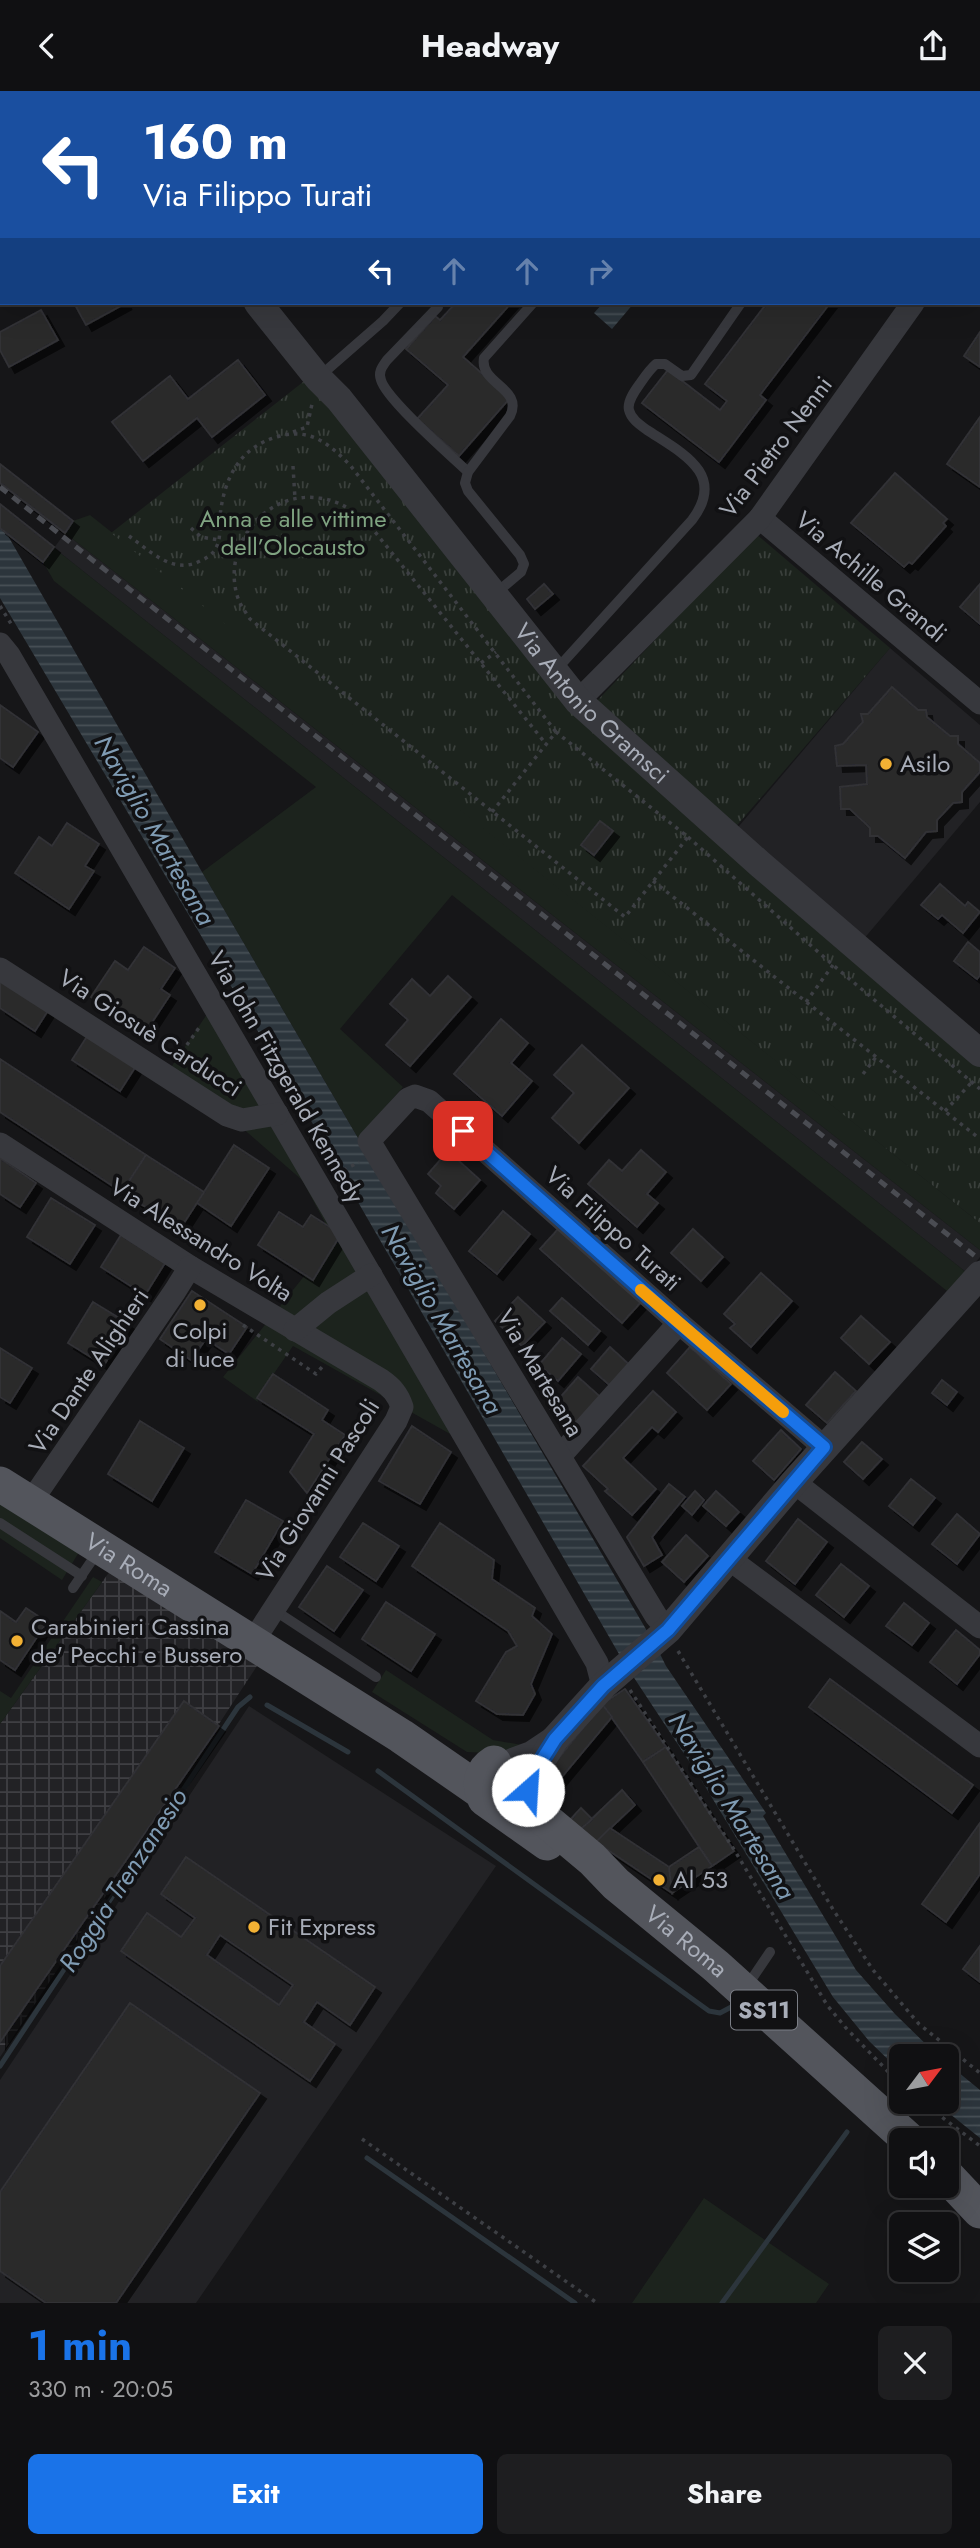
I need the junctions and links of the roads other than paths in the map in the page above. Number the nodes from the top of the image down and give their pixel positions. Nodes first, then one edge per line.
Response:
1 (260, 305) edge
2 (398, 305) edge
3 (531, 305) edge
4 (740, 305) edge
5 (912, 305) edge
6 (438, 307) dead end
7 (317, 378) junction
8 (468, 472) junction
9 (760, 519) junction
10 (493, 595) junction
11 (0, 644) edge
12 (554, 672) junction
13 (578, 701) junction
14 (980, 703) edge
15 (0, 968) edge
16 (980, 1053) edge
17 (277, 1114) junction
18 (0, 1144) edge
19 (365, 1151) joint
20 (190, 1266) junction
21 (370, 1275) junction
22 (980, 1275) edge
23 (679, 1323) junction
24 (295, 1330) junction
25 (824, 1447) junction
26 (560, 1456) junction
27 (794, 1482) junction
28 (0, 1484) edge
29 (30, 1503) junction
30 (0, 1523) edge
31 (101, 1548) junction
32 (728, 1558) junction
33 (82, 1576) junction
34 (73, 1588) dead end
35 (274, 1610) junction
36 (980, 1627) edge
37 (661, 1636) junction
38 (252, 1643) junction
39 (616, 1675) junction
40 (376, 1677) dead end
41 (980, 1746) edge
42 (508, 1783) junction
43 (770, 1952) dead end
44 (744, 1992) junction
45 (896, 2128) edge
46 (959, 2189) edge
47 (980, 2211) edge

1 - 7 street, Via Antonio Gramsci
2 - 7 lane
3 - 8 lane
4 - 12 lane
5 - 9 street, Via Pietro Nenni
6 - 8 lane
7 - 10 street, Via Antonio Gramsci
8 - 10 lane
9 - 13 street, Via Pietro Nenni
9 - 14 street, Via Achille Grandi
10 - 12 street, Via Antonio Gramsci
11 - 17 street, Via John Fitzgerald Kennedy
12 - 13 street, Via Antonio Gramsci
13 - 16 street, Via Antonio Gramsci
15 - 17 street, Via Giosuè Carducci
17 - 21 street, Via John Fitzgerald Kennedy
18 - 20 street, Via Alessandro Volta
19 - 23 street, Via Filippo Turati
19 - 26 street, Via Martesana
20 - 24 street, Via Alessandro Volta
20 - 29 street, Via Dante Alighieri
21 - 24 street, Via Alessandro Volta
21 - 39 street, Via John Fitzgerald Kennedy
22 - 25 street
23 - 25 street, Via Filippo Turati
23 - 26 street
24 - 35 street, Via Giovanni Pascoli
25 - 27 street
26 - 37 street, Via Martesana
27 - 32 street
27 - 36 street
28 - 29 main road, Via Roma / SS11
29 - 31 main road, Via Roma / SS11
30 - 33 lane
31 - 33 lane
31 - 38 main road, Via Roma / SS11
32 - 37 street
32 - 41 street
33 - 34 lane
35 - 38 street, Via Giovanni Pascoli
35 - 40 lane
37 - 39 street
38 - 42 main road, Via Roma / SS11
39 - 42 street
42 - 44 main road, Via Roma / SS11
43 - 44 lane
44 - 45 main road, Via Roma / SS11
46 - 47 main road

